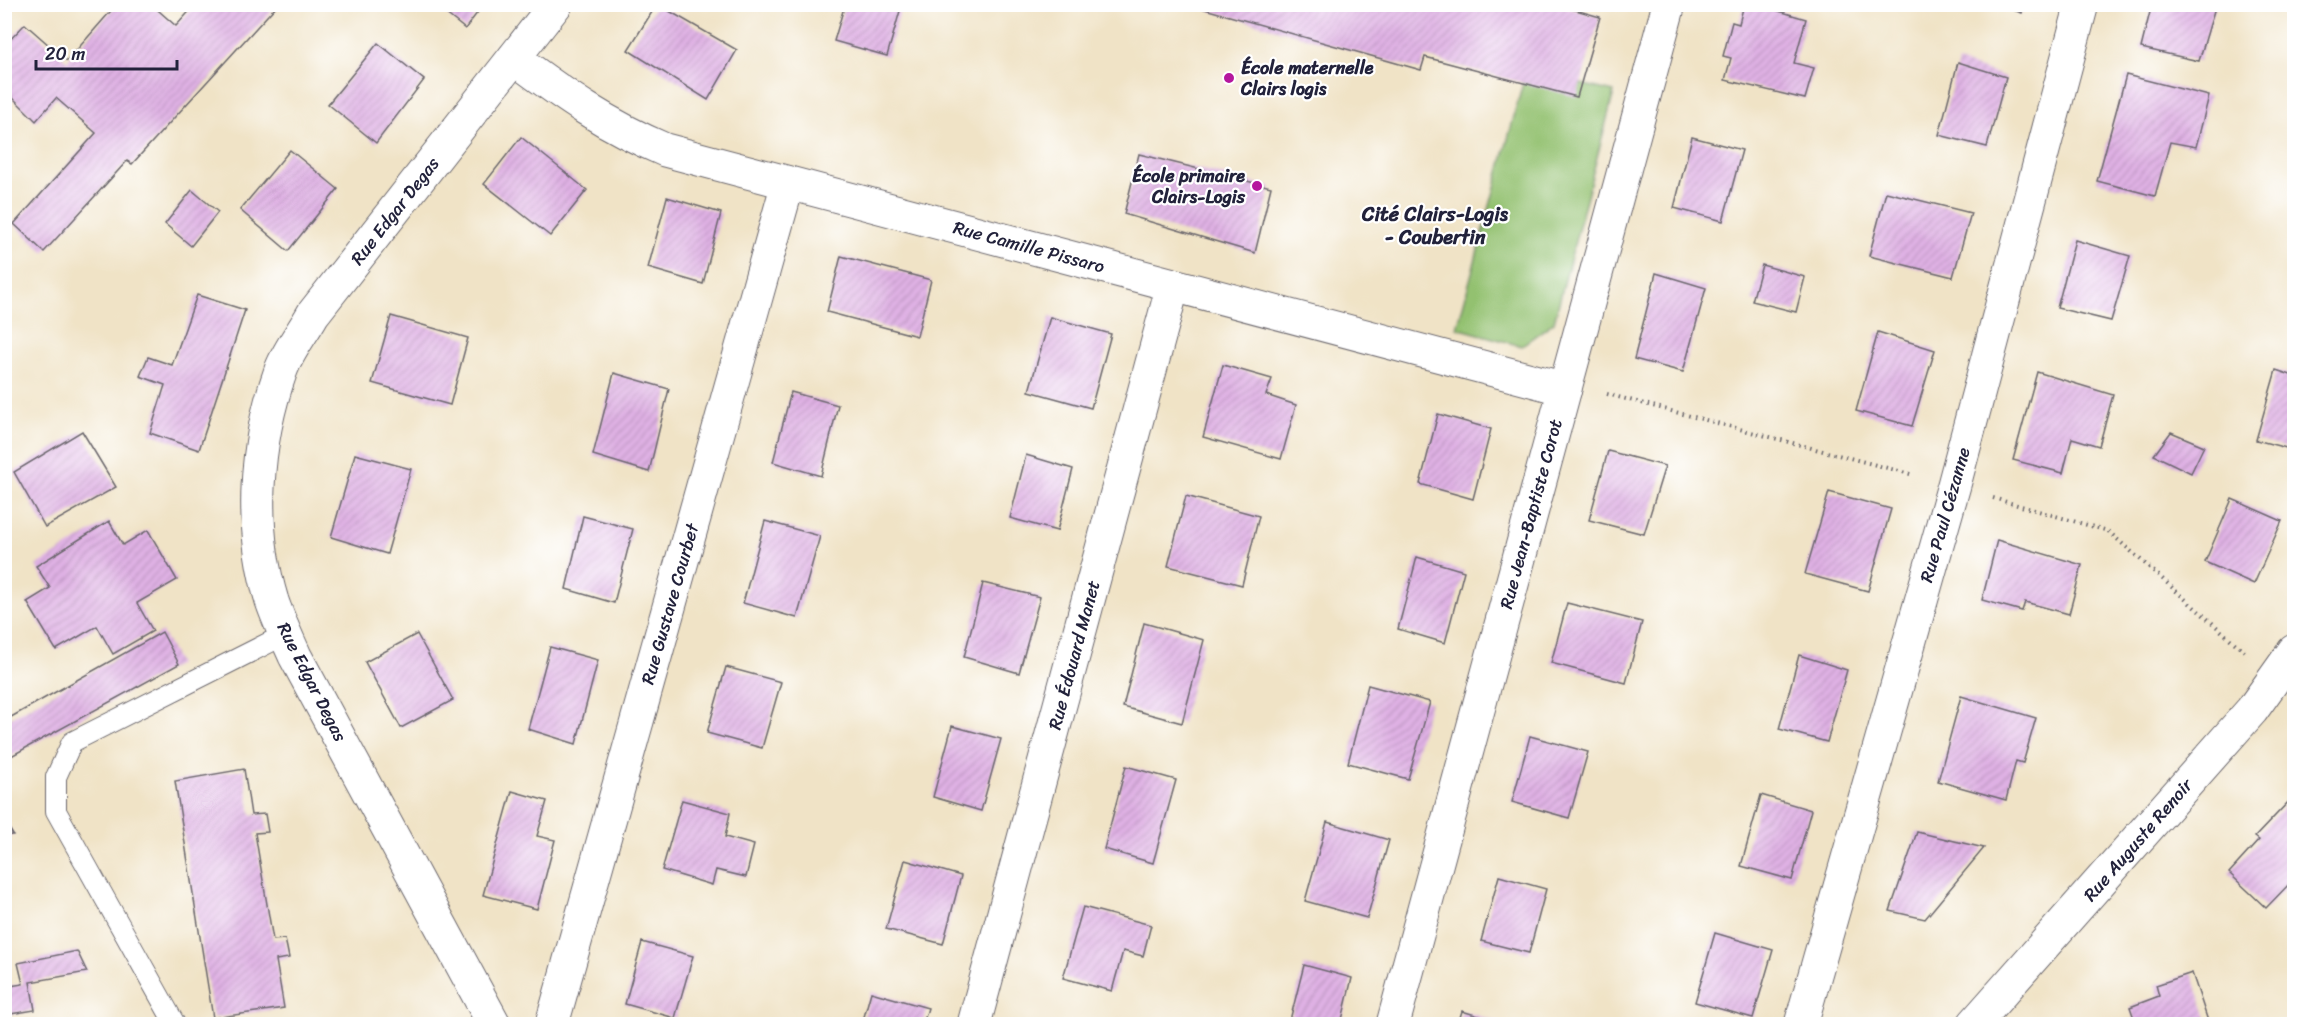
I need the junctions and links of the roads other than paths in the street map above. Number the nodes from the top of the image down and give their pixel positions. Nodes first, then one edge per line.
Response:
1 (556, 4) edge
2 (1669, 4) edge
3 (2082, 4) edge
4 (514, 58) junction
5 (788, 183) junction
6 (1173, 285) junction
7 (1565, 389) junction
8 (286, 634) junction
9 (2295, 651) edge
10 (175, 1024) edge
11 (494, 1024) edge
12 (552, 1024) edge
13 (974, 1024) edge
14 (1393, 1024) edge
15 (1801, 1024) edge
16 (1974, 1024) edge

1 - 4 street, Rue Edgar Degas
2 - 7 street, Rue Jean-Baptiste Corot
3 - 15 street, Rue Paul Cézanne
4 - 5 street, Rue Camille Pissaro
4 - 8 street, Rue Edgar Degas
5 - 6 street, Rue Camille Pissaro
5 - 12 street, Rue Gustave Courbet
6 - 7 street, Rue Camille Pissaro
6 - 13 street, Rue Édouard Manet
7 - 14 street, Rue Jean-Baptiste Corot
8 - 10 lane
8 - 11 street, Rue Edgar Degas
9 - 16 street, Rue Auguste Renoir

